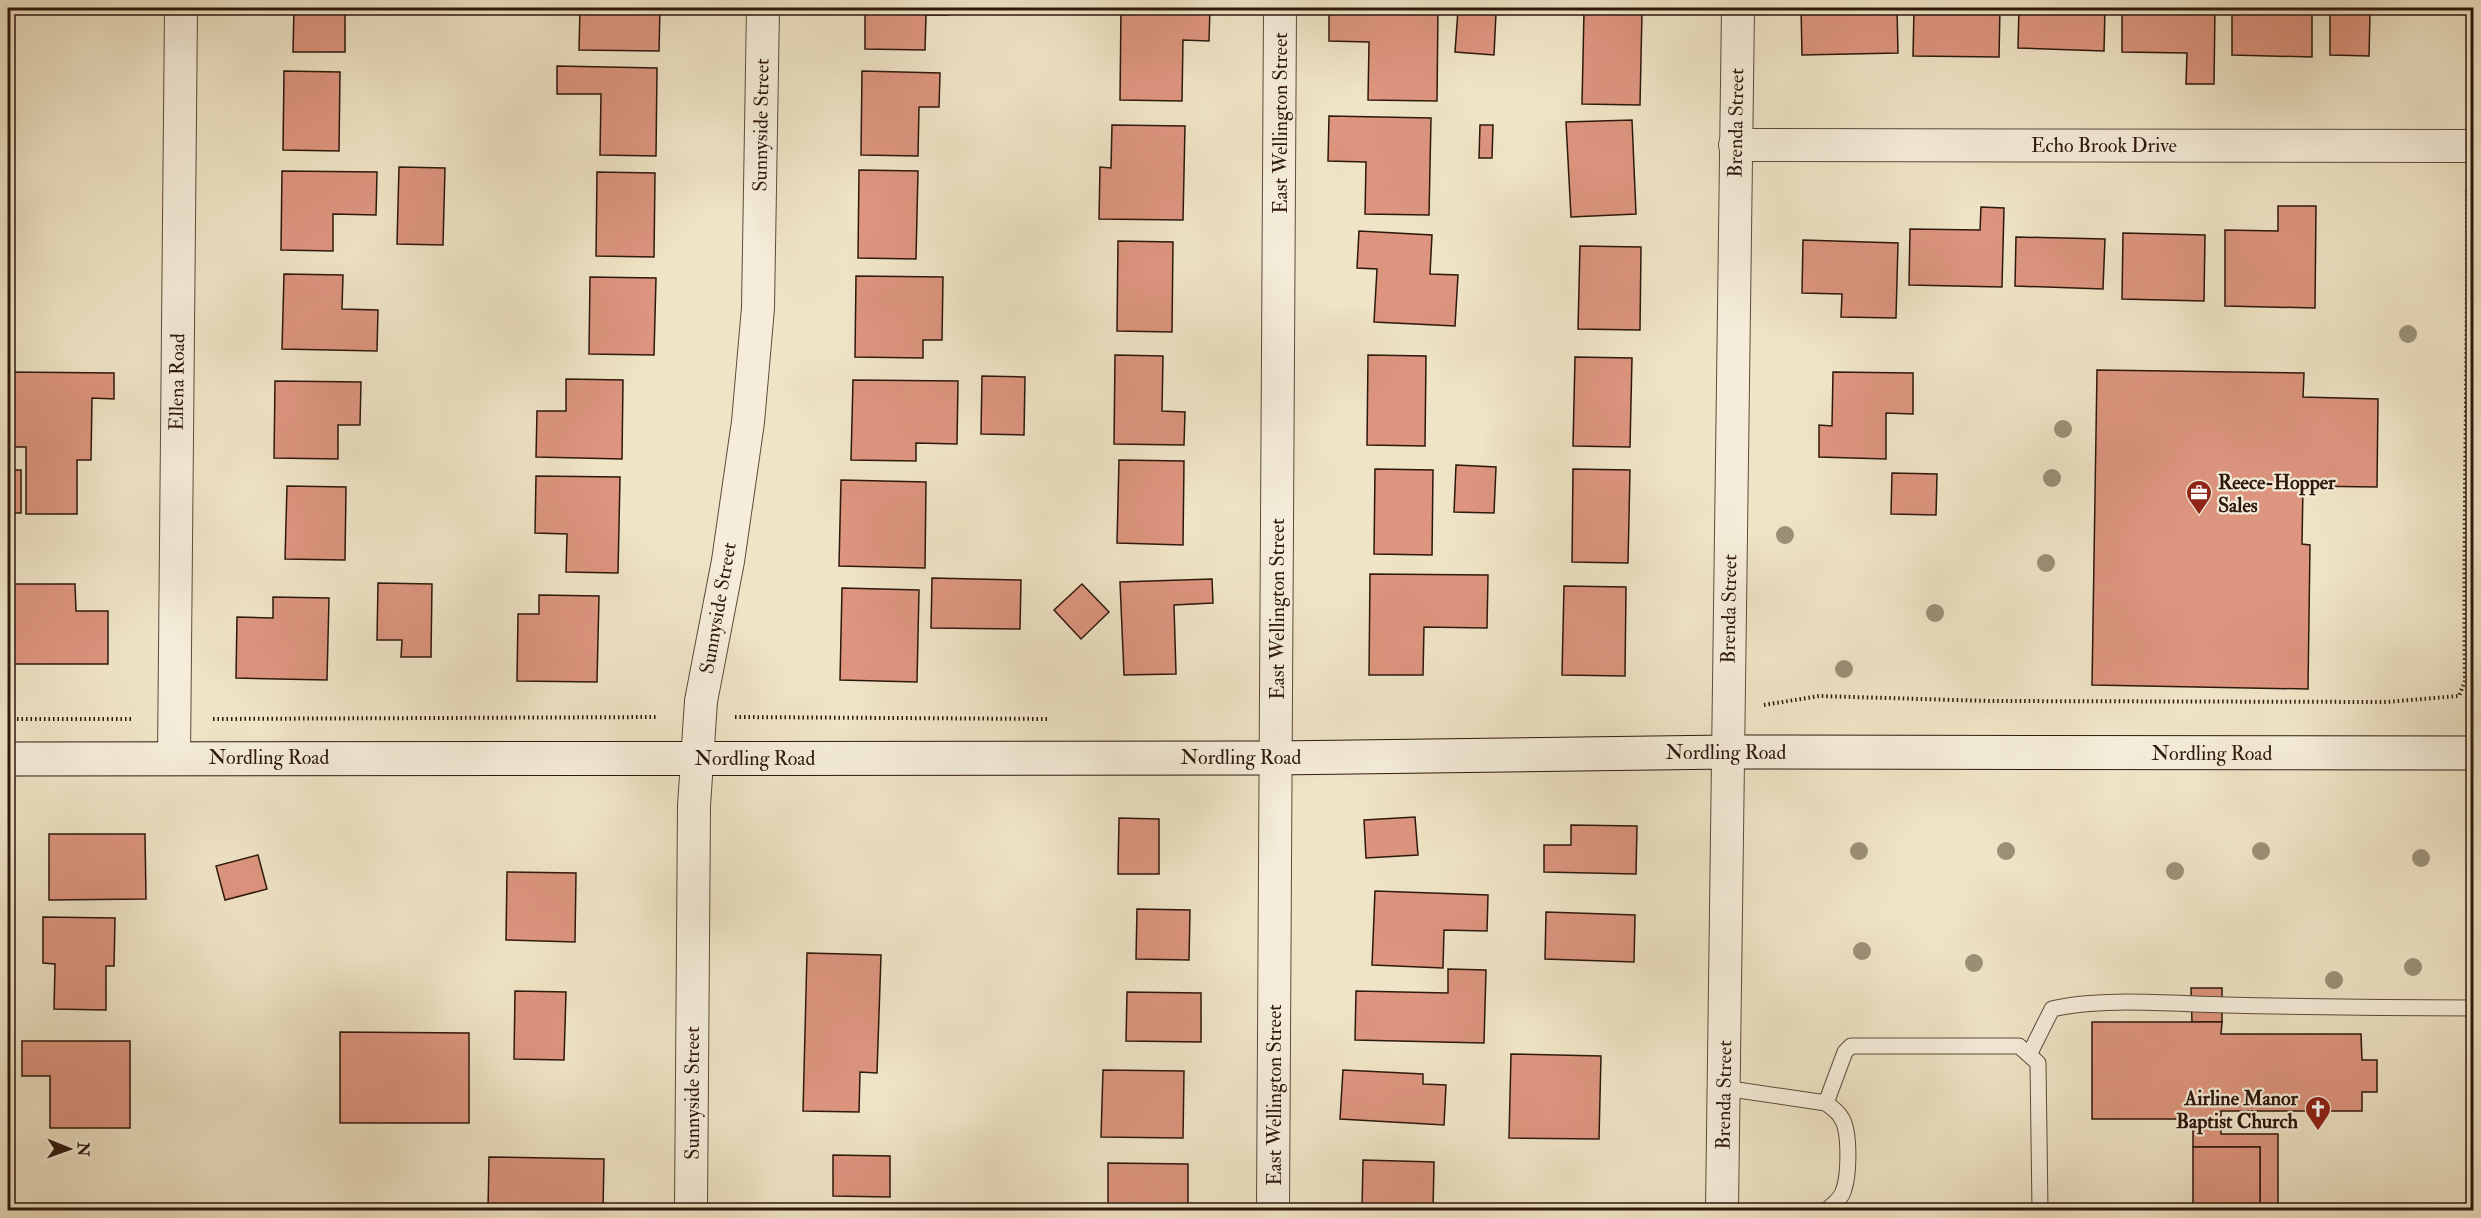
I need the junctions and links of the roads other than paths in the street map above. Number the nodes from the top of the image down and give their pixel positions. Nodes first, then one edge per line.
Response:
1 (181, 8) edge
2 (763, 8) edge
3 (1280, 8) edge
4 (1738, 8) edge
5 (1735, 145) junction
6 (2474, 146) edge
7 (1727, 752) junction
8 (2474, 753) edge
9 (174, 757) junction
10 (698, 758) junction
11 (1276, 758) junction
12 (8, 759) edge
13 (2474, 1008) edge
14 (2030, 1053) junction
15 (1724, 1088) junction
16 (1826, 1103) junction
17 (692, 1210) edge
18 (1273, 1210) edge
19 (1722, 1210) edge
20 (1827, 1210) edge
21 (2040, 1210) edge

1 - 9 street, Ellena Road
2 - 10 street, Sunnyside Street
3 - 11 street, East Wellington Street
4 - 5 street, Brenda Street
5 - 6 street, Echo Brook Drive
5 - 7 street, Brenda Street
7 - 8 street, Nordling Road
7 - 11 street, Nordling Road
7 - 15 street, Brenda Street
9 - 10 street, Nordling Road
9 - 12 street, Nordling Road
10 - 11 street, Nordling Road
10 - 17 street, Sunnyside Street
11 - 18 street, East Wellington Street
13 - 14 lane
14 - 16 lane
14 - 21 lane
15 - 16 lane
15 - 19 street, Brenda Street
16 - 20 lane

